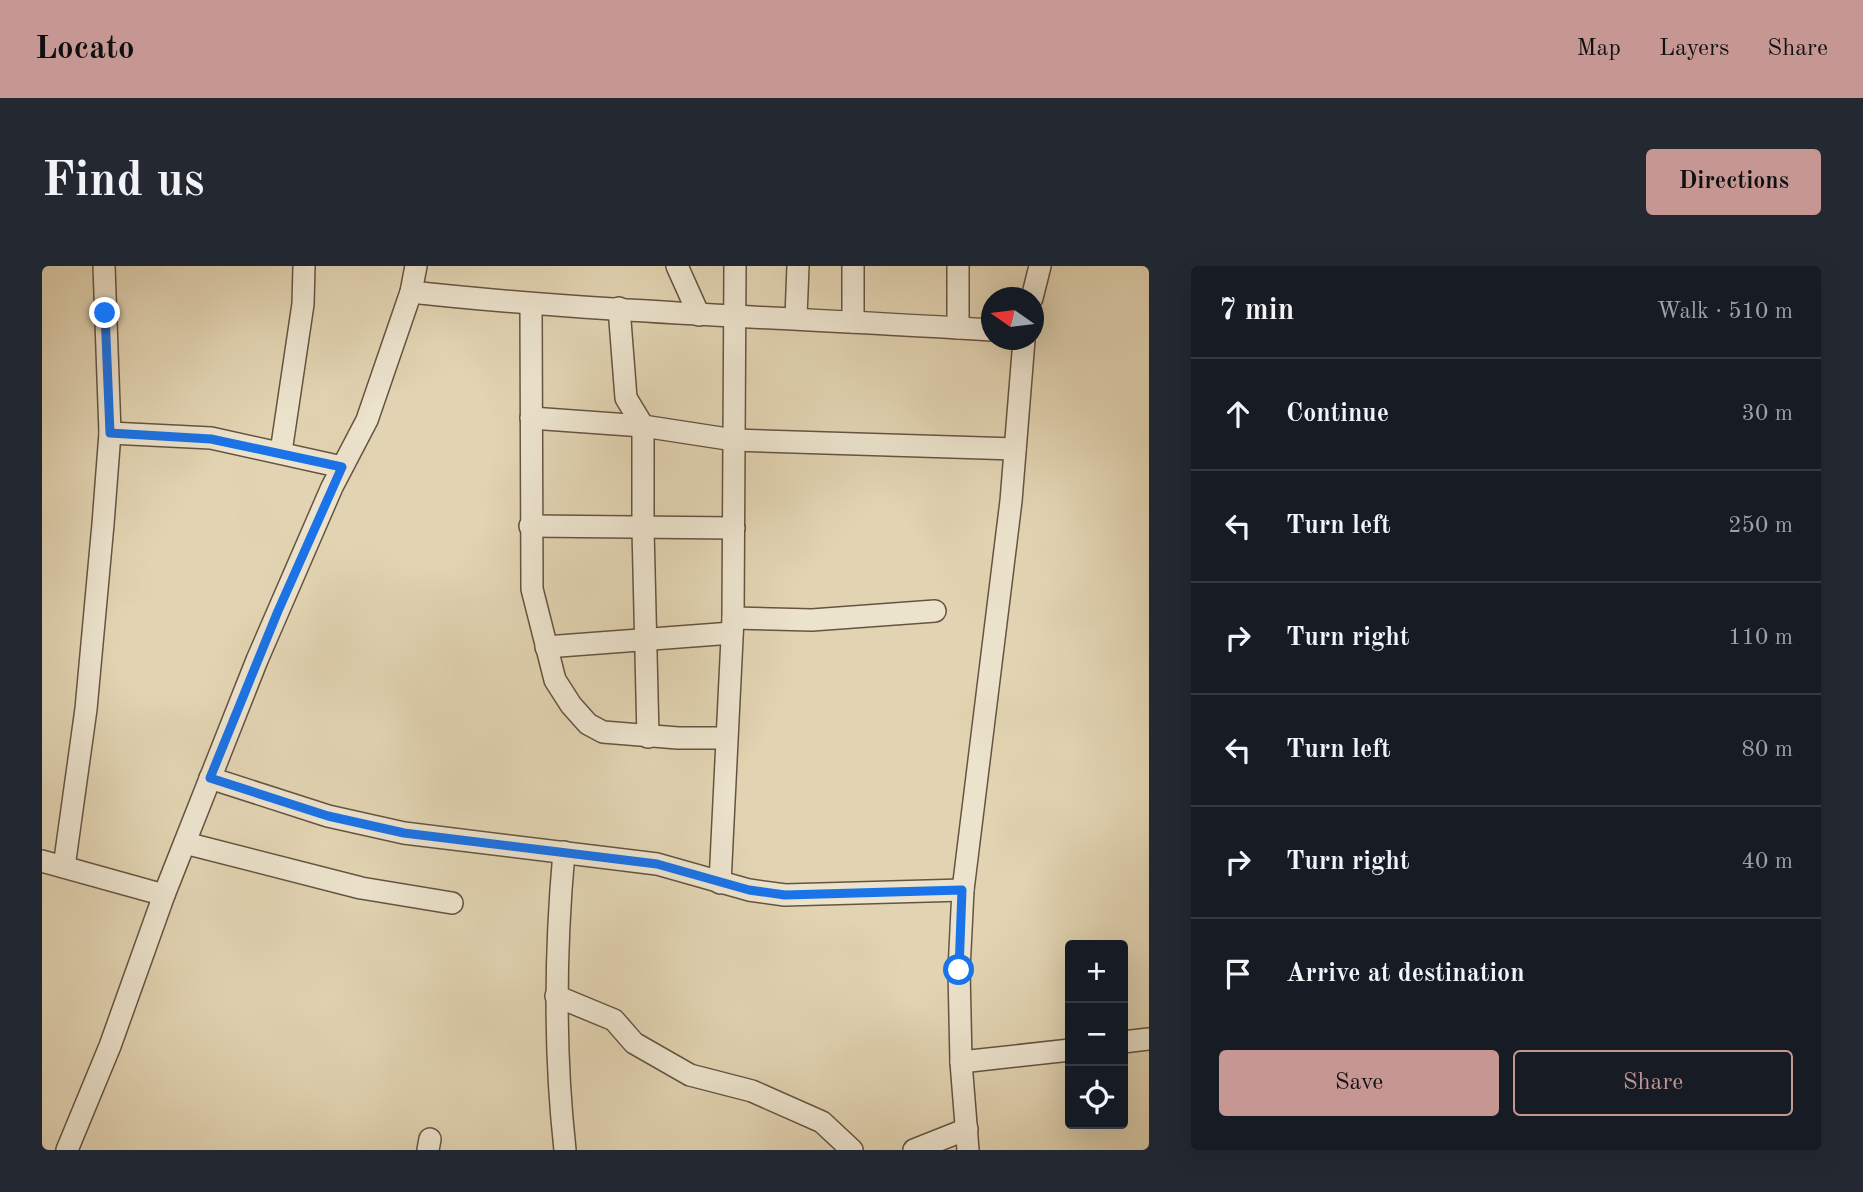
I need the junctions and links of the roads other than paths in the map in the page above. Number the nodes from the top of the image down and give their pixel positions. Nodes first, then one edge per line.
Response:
1 (104, 266) edge
2 (304, 266) edge
3 (416, 266) edge
4 (677, 266) edge
5 (735, 266) edge
6 (798, 266) edge
7 (853, 266) edge
8 (958, 266) edge
9 (1040, 266) edge
10 (1035, 287) edge
11 (411, 292) junction
12 (531, 304) junction
13 (619, 308) junction
14 (699, 315) junction
15 (736, 317) junction
16 (796, 317) junction
17 (853, 322) junction
18 (958, 328) junction
19 (981, 329) edge
20 (1023, 350) edge
21 (531, 418) junction
22 (643, 426) junction
23 (110, 433) junction
24 (734, 440) junction
25 (1015, 449) junction
26 (281, 452) junction
27 (342, 467) junction
28 (530, 526) junction
29 (734, 528) junction
30 (643, 529) junction
31 (935, 611) dead end
32 (732, 626) junction
33 (647, 639) junction
34 (546, 647) junction
35 (649, 737) junction
36 (725, 738) junction
37 (210, 778) junction
38 (184, 843) junction
39 (564, 852) junction
40 (42, 861) edge
41 (64, 867) junction
42 (720, 883) junction
43 (962, 890) junction
44 (164, 895) junction
45 (452, 903) dead end
46 (556, 996) junction
47 (1149, 1039) edge
48 (1128, 1041) edge
49 (1065, 1050) edge
50 (961, 1062) junction
51 (968, 1139) edge
52 (67, 1150) edge
53 (565, 1150) edge
54 (852, 1150) edge
55 (914, 1150) edge

1 - 23 street
2 - 26 street
3 - 11 street
4 - 14 street
5 - 15 street
6 - 16 street
7 - 17 street
8 - 18 street
9 - 10 street
11 - 12 street
11 - 27 street
12 - 13 street
12 - 21 street
13 - 14 street
13 - 22 street
14 - 15 street
15 - 16 street
15 - 24 street
16 - 17 street
17 - 18 street
18 - 19 street
20 - 25 street
21 - 22 street
21 - 28 street
22 - 24 street
22 - 30 street
23 - 26 street
23 - 41 street
24 - 25 street
24 - 29 street
25 - 43 street
26 - 27 street
27 - 37 street
28 - 30 street
28 - 34 street
29 - 30 street
29 - 32 street
30 - 33 street
31 - 32 street
32 - 33 street
32 - 36 street
33 - 34 street
33 - 35 street
34 - 35 street
35 - 36 street
36 - 42 street
37 - 38 street
37 - 39 street
38 - 44 street
38 - 45 street
39 - 42 street
39 - 46 street
40 - 41 street
41 - 44 street
42 - 43 street
43 - 50 street
44 - 52 street
46 - 53 street
46 - 54 street
47 - 48 street
49 - 50 street
50 - 51 street
51 - 55 street

